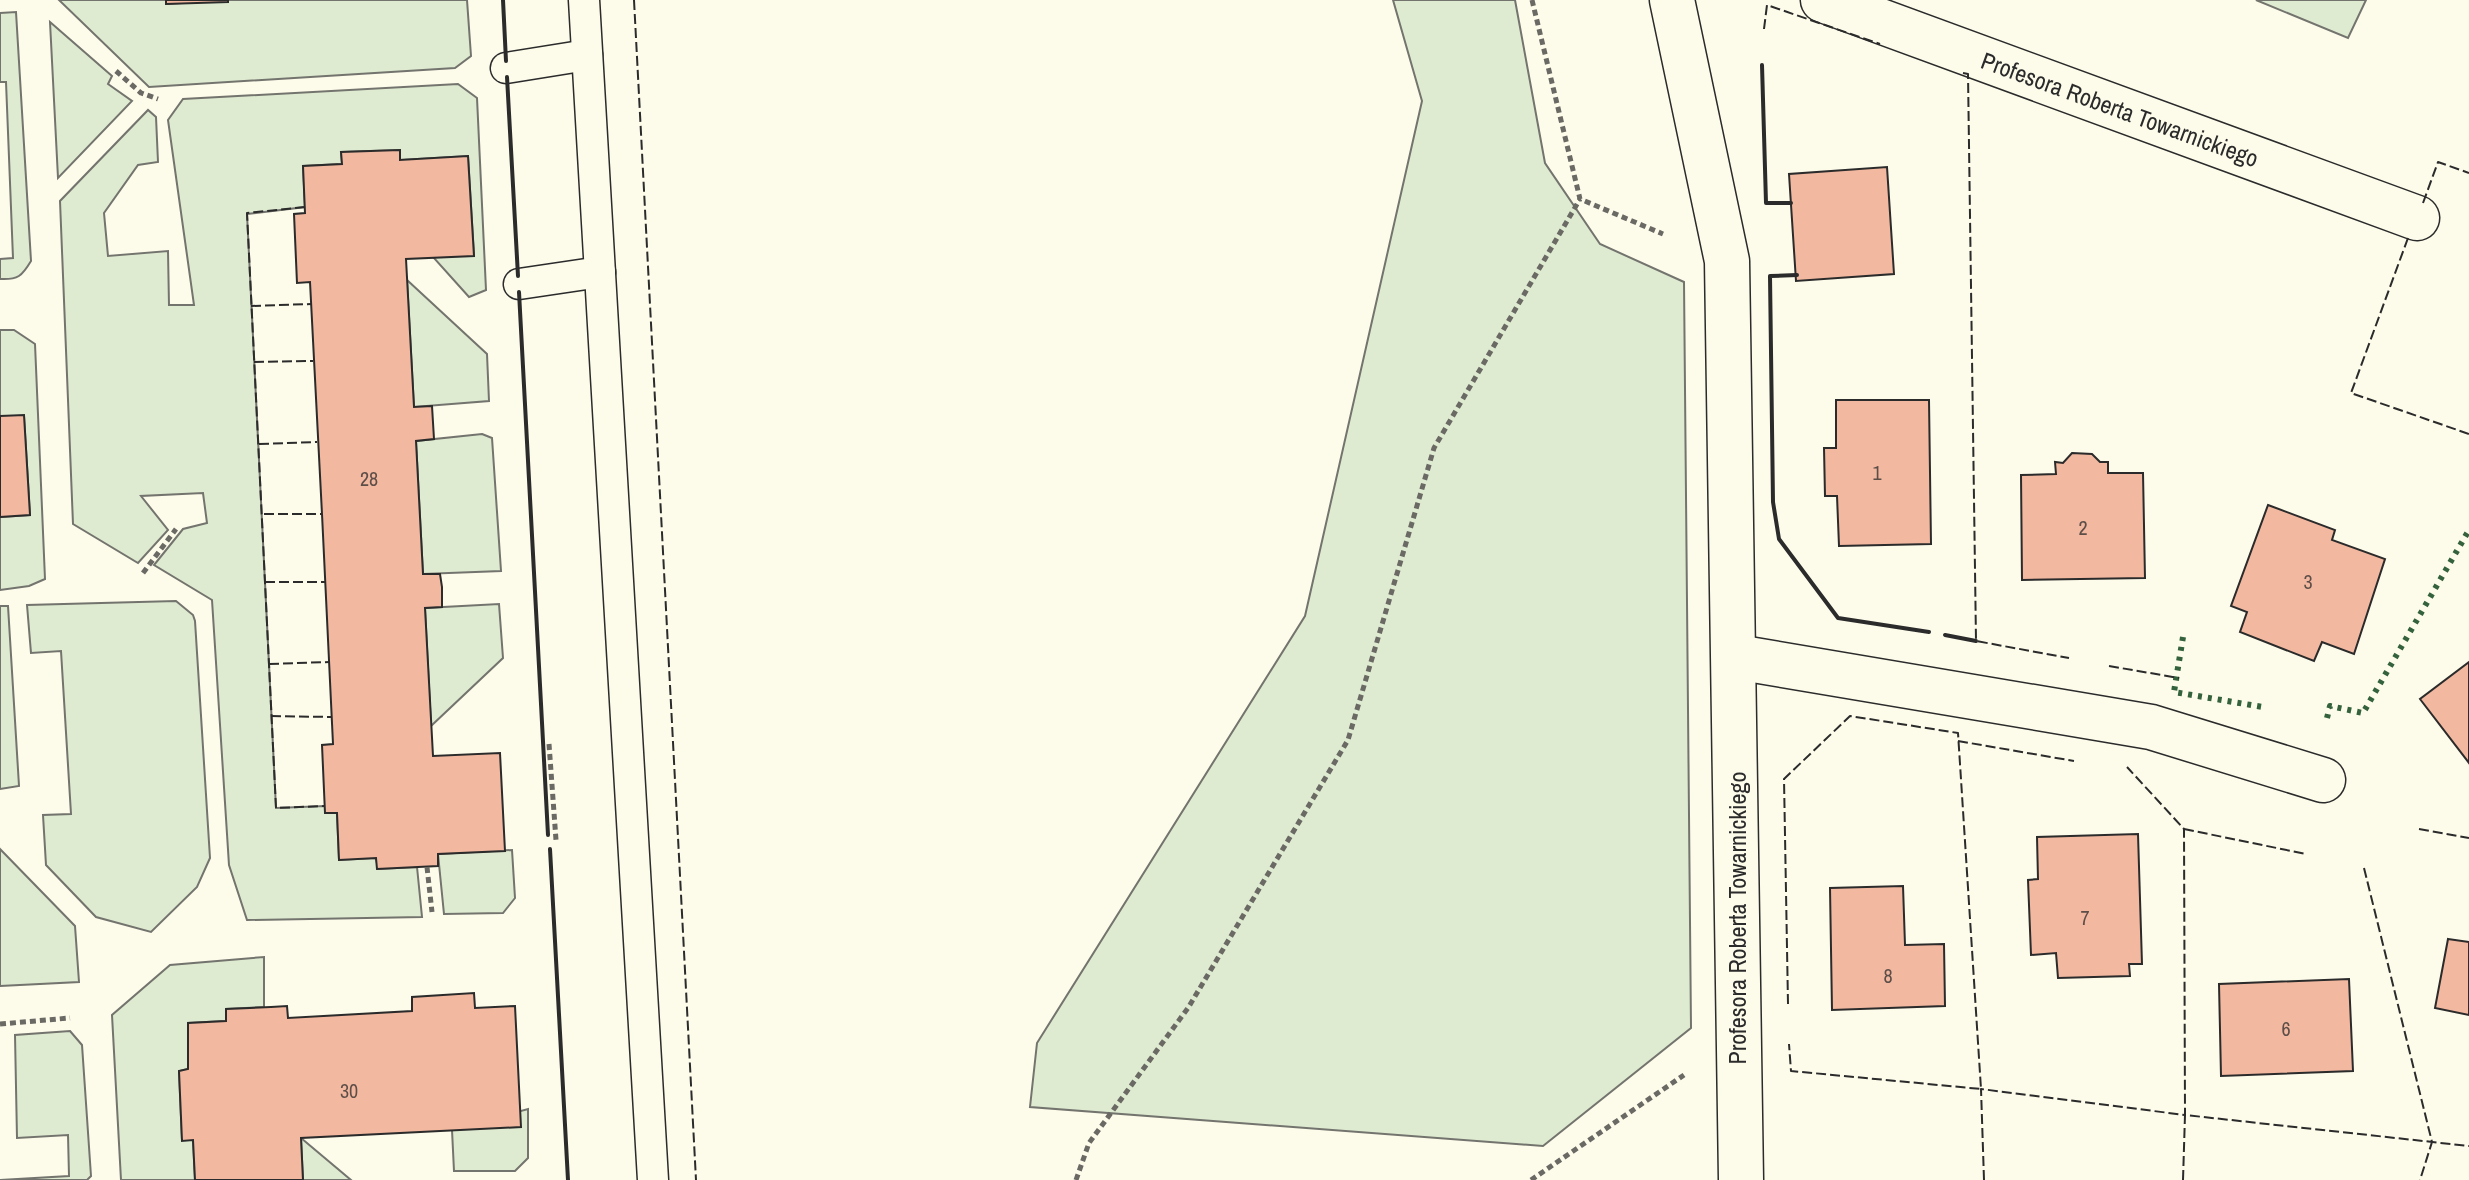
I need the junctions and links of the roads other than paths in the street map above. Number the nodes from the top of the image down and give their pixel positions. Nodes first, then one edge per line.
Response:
1 (584, 0) edge
2 (1672, 0) edge
3 (1823, 0) edge
4 (587, 55) junction
5 (506, 68) dead end
6 (2417, 218) dead end
7 (600, 272) junction
8 (519, 284) dead end
9 (1736, 657) junction
10 (2323, 780) dead end
11 (653, 1180) edge
12 (1741, 1180) edge

1 - 4 lane
2 - 9 street, Profesora Roberta Towarnickiego
3 - 6 street, Profesora Roberta Towarnickiego
4 - 5 lane
4 - 7 lane
7 - 8 lane
7 - 11 lane
9 - 10 street
9 - 12 street, Profesora Roberta Towarnickiego

